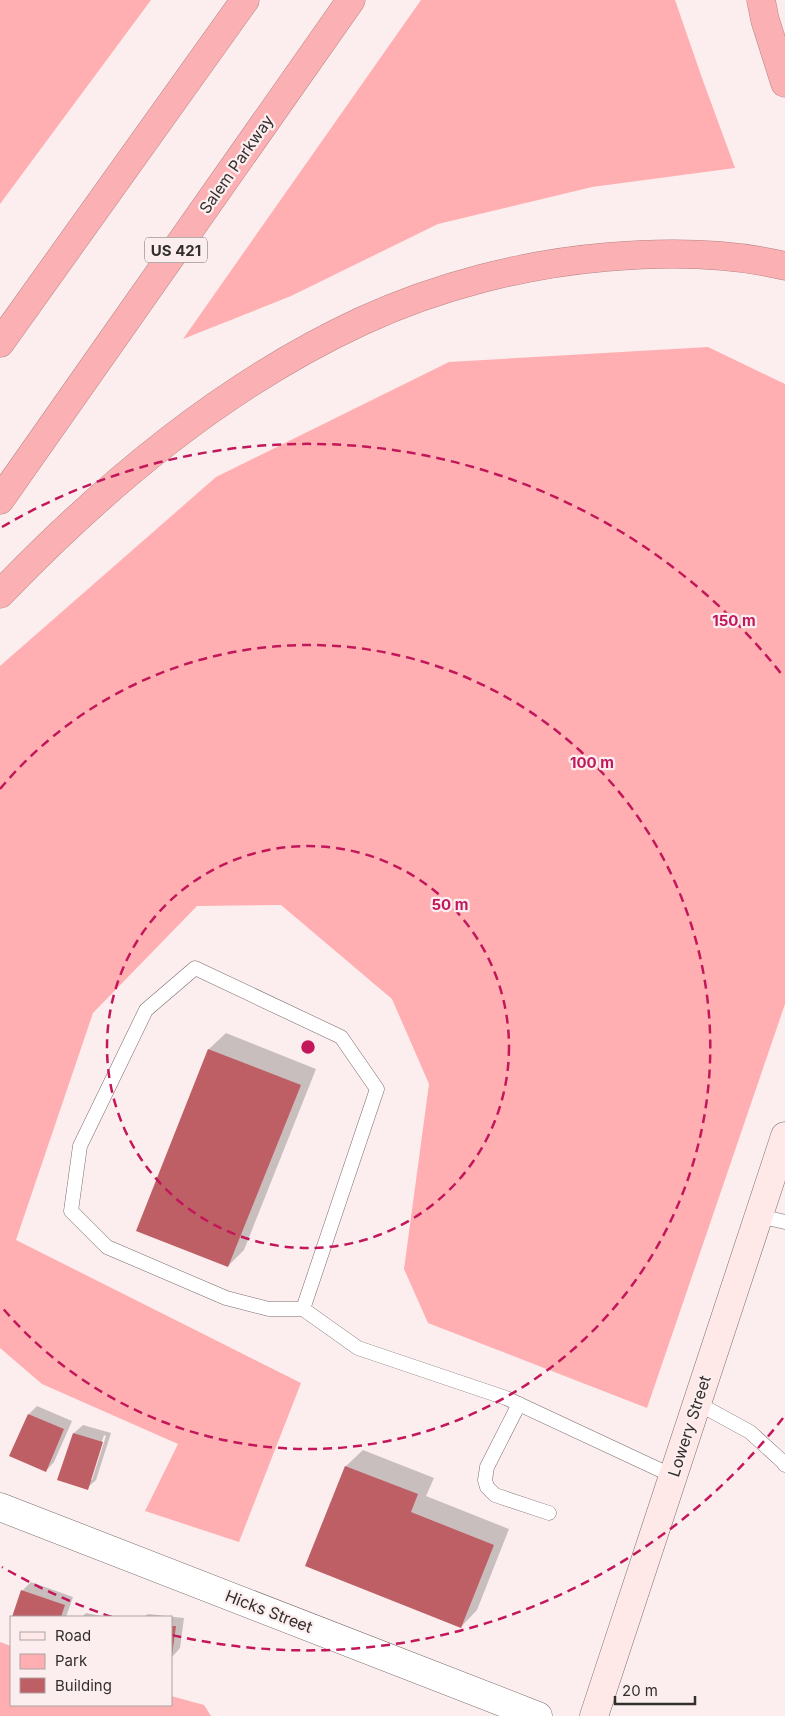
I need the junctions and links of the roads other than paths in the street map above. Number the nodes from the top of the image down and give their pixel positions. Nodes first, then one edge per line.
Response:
1 (244, 0) edge
2 (351, 0) edge
3 (761, 0) edge
4 (785, 82) edge
5 (785, 266) edge
6 (0, 343) edge
7 (0, 500) edge
8 (0, 594) edge
9 (785, 1136) edge
10 (778, 1181) edge
11 (759, 1216) junction
12 (785, 1222) edge
13 (303, 1309) junction
14 (697, 1403) junction
15 (519, 1404) junction
16 (785, 1466) edge
17 (673, 1476) junction
18 (0, 1507) edge
19 (549, 1513) dead end
20 (538, 1716) edge
21 (594, 1716) edge

1 - 6 highway
2 - 7 highway, Salem Parkway / US 421
3 - 4 highway
5 - 8 highway
9 - 10 main road, Lowery Street
10 - 11 main road, Lowery Street
11 - 12 lane
11 - 14 main road, Lowery Street
13 - 13 lane
13 - 15 lane
14 - 16 lane
14 - 17 main road, Lowery Street
15 - 17 lane
15 - 19 lane
17 - 21 main road, Lowery Street
18 - 20 street, Hicks Street

